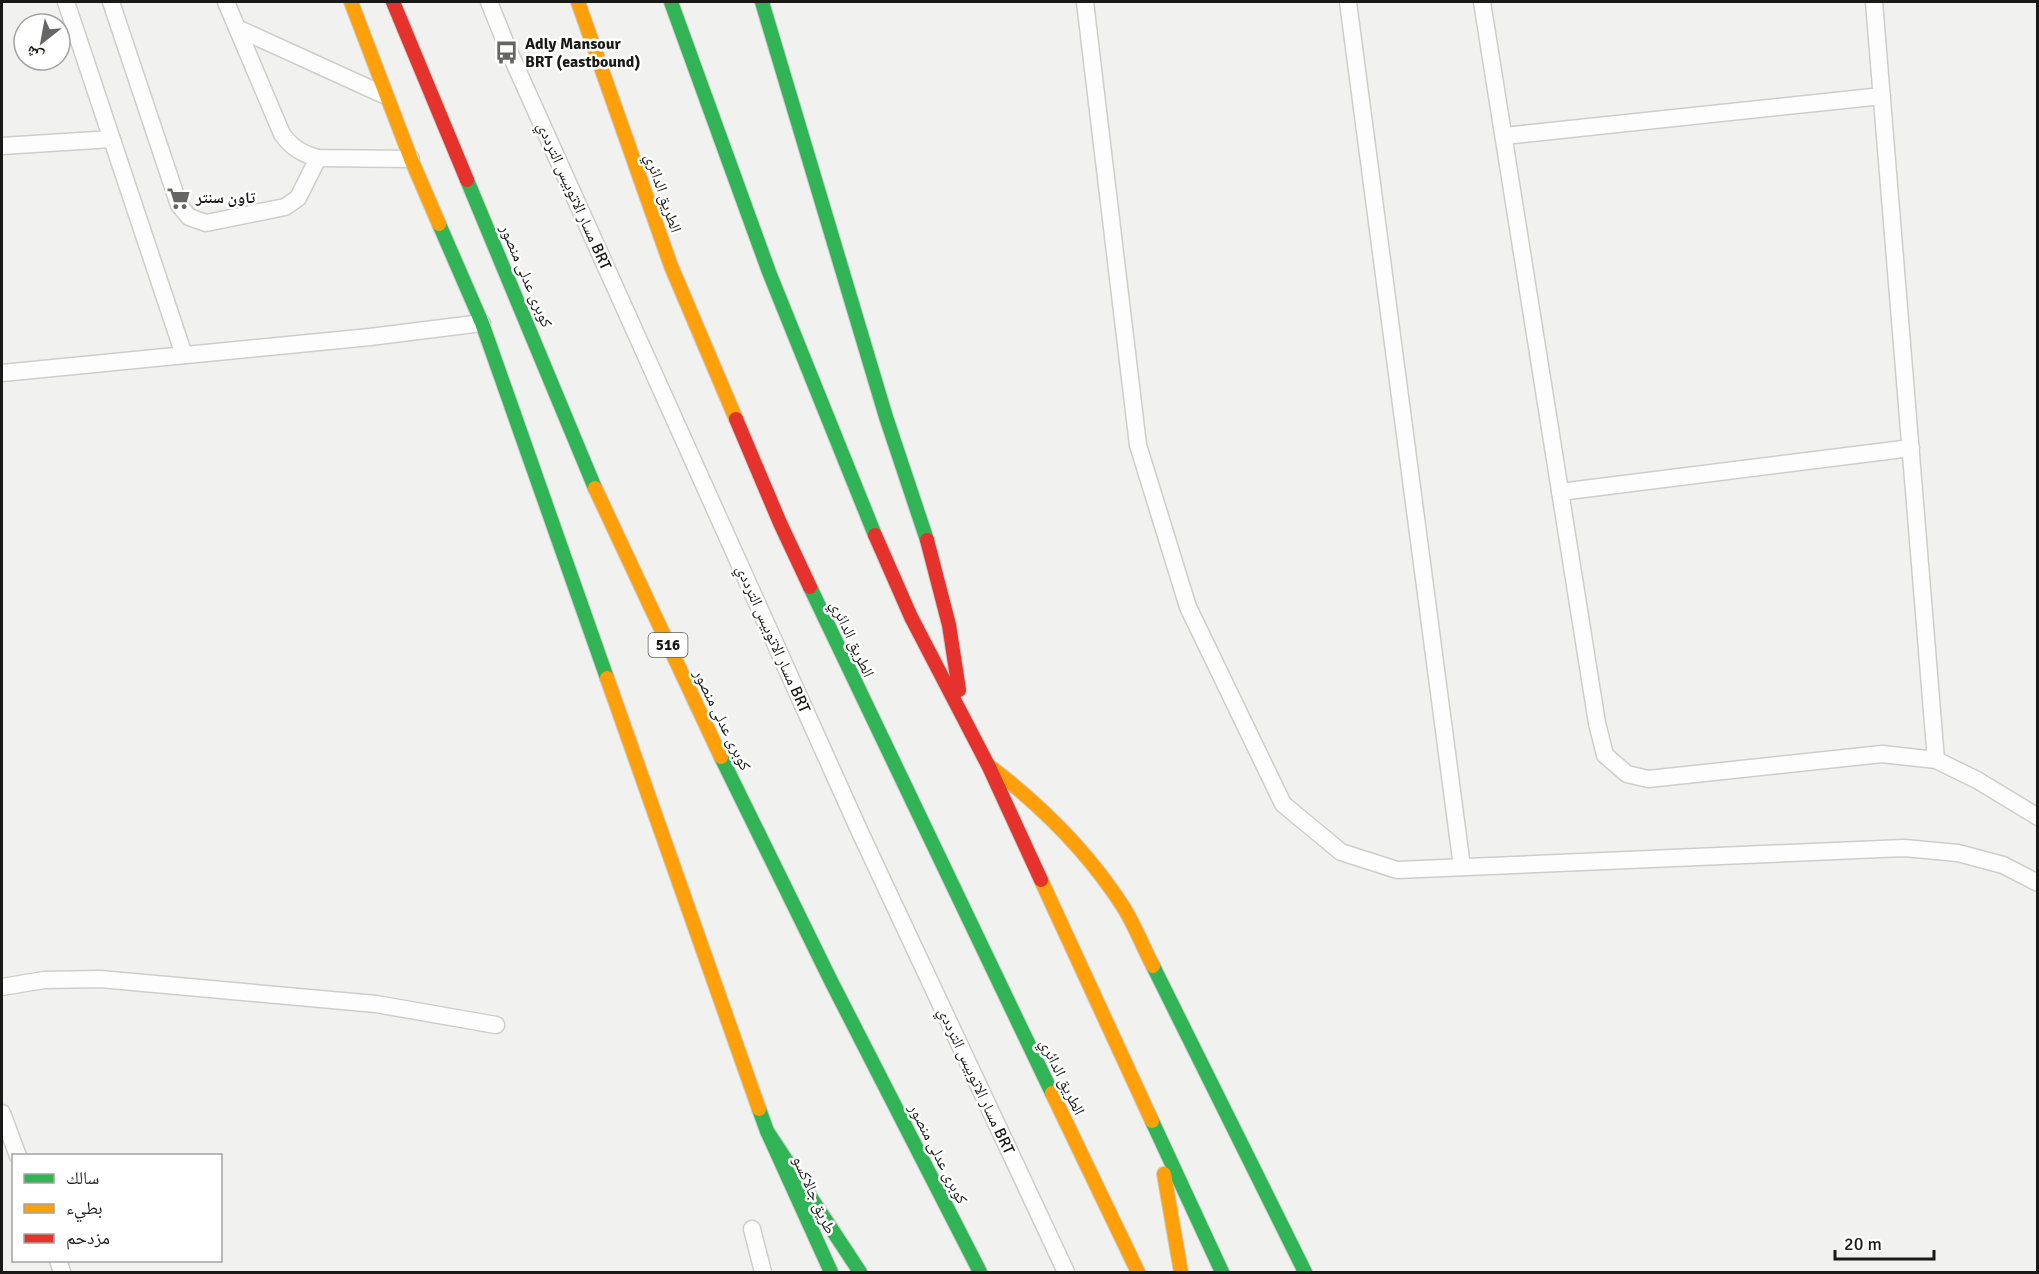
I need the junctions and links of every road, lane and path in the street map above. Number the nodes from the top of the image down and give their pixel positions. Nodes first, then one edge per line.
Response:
1 (66, 2) edge
2 (111, 2) edge
3 (226, 2) edge
4 (351, 2) edge
5 (393, 2) edge
6 (489, 2) edge
7 (578, 2) edge
8 (671, 2) edge
9 (762, 2) edge
10 (1085, 2) edge
11 (1348, 2) edge
12 (1482, 2) edge
13 (1874, 2) edge
14 (237, 28) junction
15 (387, 96) junction
16 (1882, 96) junction
17 (1504, 136) junction
18 (112, 139) junction
19 (2, 146) edge
20 (318, 158) junction
21 (411, 159) junction
22 (482, 323) junction
23 (184, 355) junction
24 (2, 373) edge
25 (1911, 448) junction
26 (1560, 492) junction
27 (962, 715) junction
28 (1936, 760) junction
29 (989, 766) junction
30 (2037, 817) edge
31 (1462, 867) junction
32 (2037, 883) edge
33 (2, 987) edge
34 (496, 1025) dead end
35 (2, 1113) edge
36 (1156, 1130) junction
37 (767, 1131) junction
38 (18, 1154) edge
39 (752, 1229) dead end
40 (763, 1272) edge
41 (831, 1272) edge
42 (860, 1272) edge
43 (980, 1272) edge
44 (1066, 1272) edge
45 (1138, 1272) edge
46 (1181, 1272) edge
47 (1222, 1272) edge
48 (1305, 1272) edge

1 - 18 lane
2 - 20 lane
3 - 14 lane
4 - 15 main road
5 - 43 main road, كوبرى عدلى منصور / 516
6 - 44 lane, مسار الاتوبيس الترددي BRT
7 - 45 main road, الطريق الدائري
8 - 27 main road
9 - 27 main road
10 - 31 lane
11 - 31 lane
12 - 17 lane
13 - 16 lane
14 - 15 lane
14 - 20 lane
15 - 21 main road
16 - 17 lane
16 - 25 lane
17 - 26 lane
18 - 19 lane
18 - 23 lane
20 - 21 lane
21 - 22 main road
22 - 23 lane
22 - 37 main road
23 - 24 lane
25 - 26 lane
25 - 28 lane
26 - 28 lane
27 - 29 main road
28 - 30 lane
29 - 36 main road
29 - 48 main road
31 - 32 lane
33 - 34 lane
35 - 38 lane
36 - 46 main road
36 - 47 main road
37 - 41 main road, طريق جالاكسو
37 - 42 main road
39 - 40 lane

